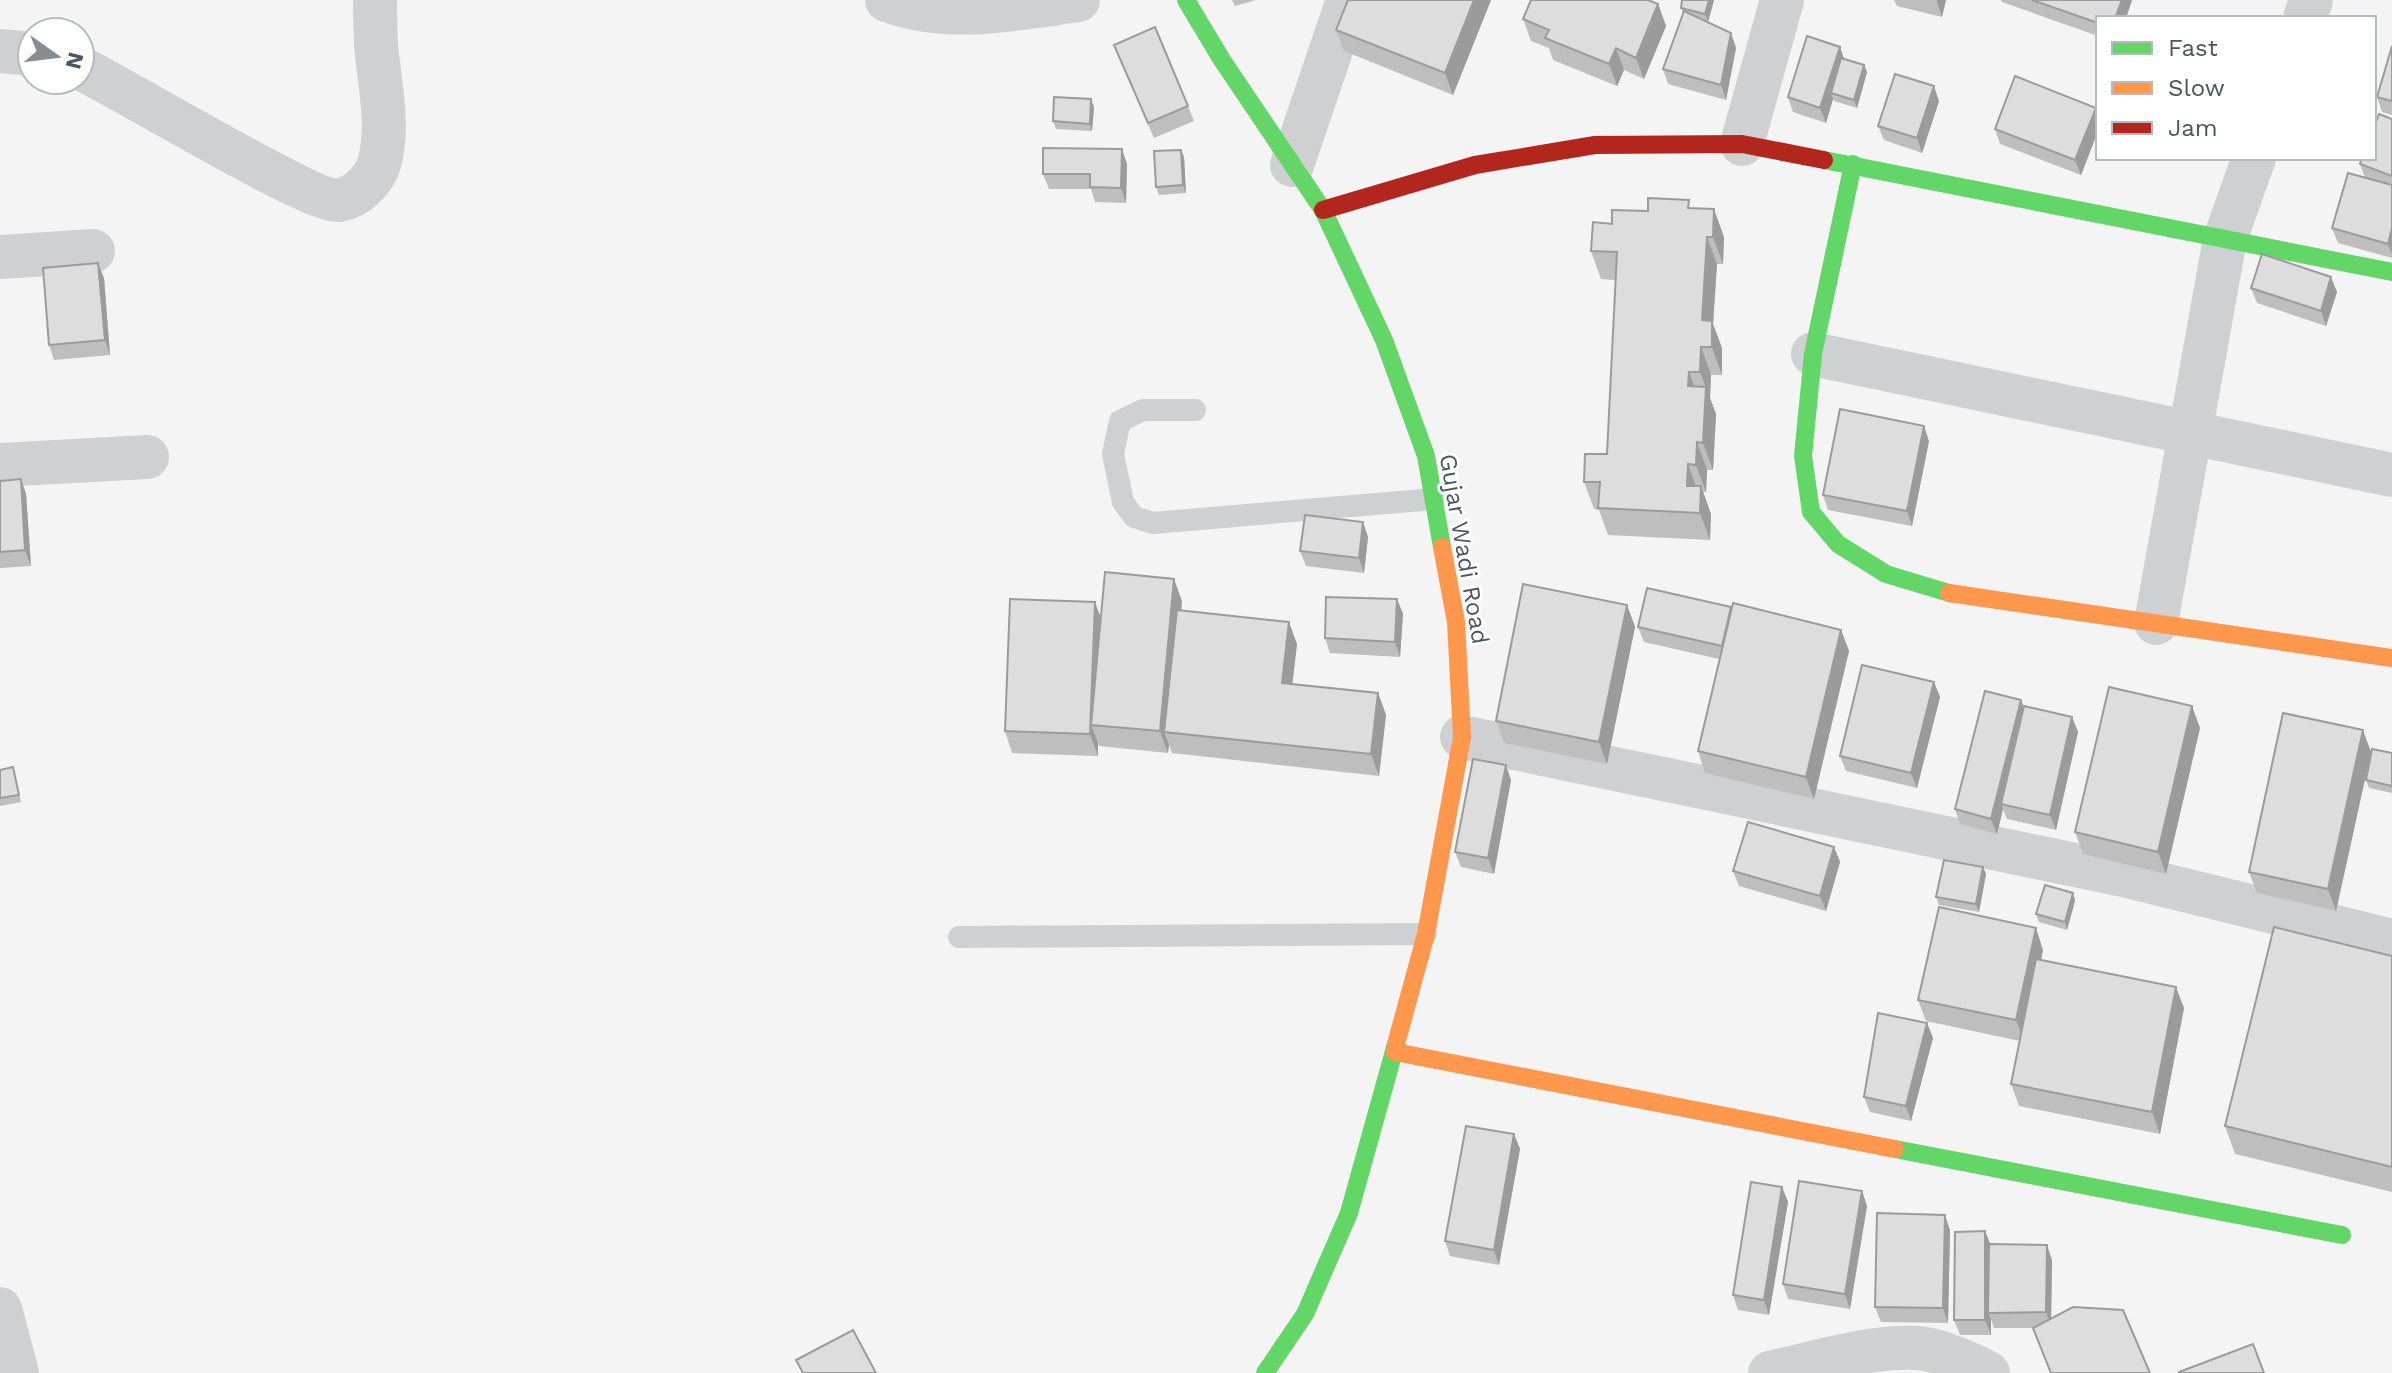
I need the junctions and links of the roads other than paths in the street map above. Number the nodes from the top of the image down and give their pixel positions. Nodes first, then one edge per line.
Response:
1 (375, 0) edge
2 (887, 0) edge
3 (1078, 0) edge
4 (1186, 0) edge
5 (1348, 0) edge
6 (1782, 0) edge
7 (96, 77) edge
8 (1742, 144) junction
9 (2253, 160) edge
10 (1853, 164) junction
11 (1292, 165) junction
12 (1323, 210) junction
13 (2225, 239) junction
14 (93, 251) dead end
15 (0, 257) edge
16 (2392, 272) edge
17 (1813, 354) junction
18 (1195, 410) dead end
19 (2191, 434) junction
20 (147, 457) dead end
21 (0, 465) edge
22 (2392, 475) edge
23 (1434, 499) junction
24 (2156, 623) junction
25 (2392, 658) edge
26 (1462, 737) junction
27 (1426, 934) junction
28 (959, 937) dead end
29 (2392, 941) edge
30 (1395, 1052) junction
31 (2342, 1235) dead end
32 (0, 1309) edge
33 (17, 1373) edge
34 (1265, 1373) edge
35 (1770, 1373) edge
36 (1988, 1373) edge

1 - 7 street
2 - 3 street
4 - 11 street, Gujar Wadi Road
5 - 11 street
6 - 8 street
8 - 10 street
8 - 12 street
9 - 13 street
10 - 13 street
10 - 17 street
11 - 12 street, Gujar Wadi Road
12 - 23 street, Gujar Wadi Road
13 - 16 street
13 - 19 street
14 - 15 street
17 - 19 street
17 - 24 street
18 - 23 lane
19 - 22 street
19 - 24 street
20 - 21 street
23 - 26 street, Gujar Wadi Road
24 - 25 street
26 - 27 street, Gujar Wadi Road
26 - 29 street
27 - 28 lane
27 - 30 street, Gujar Wadi Road
30 - 31 street
30 - 34 street, Gujar Wadi Road
32 - 33 street
35 - 36 street

